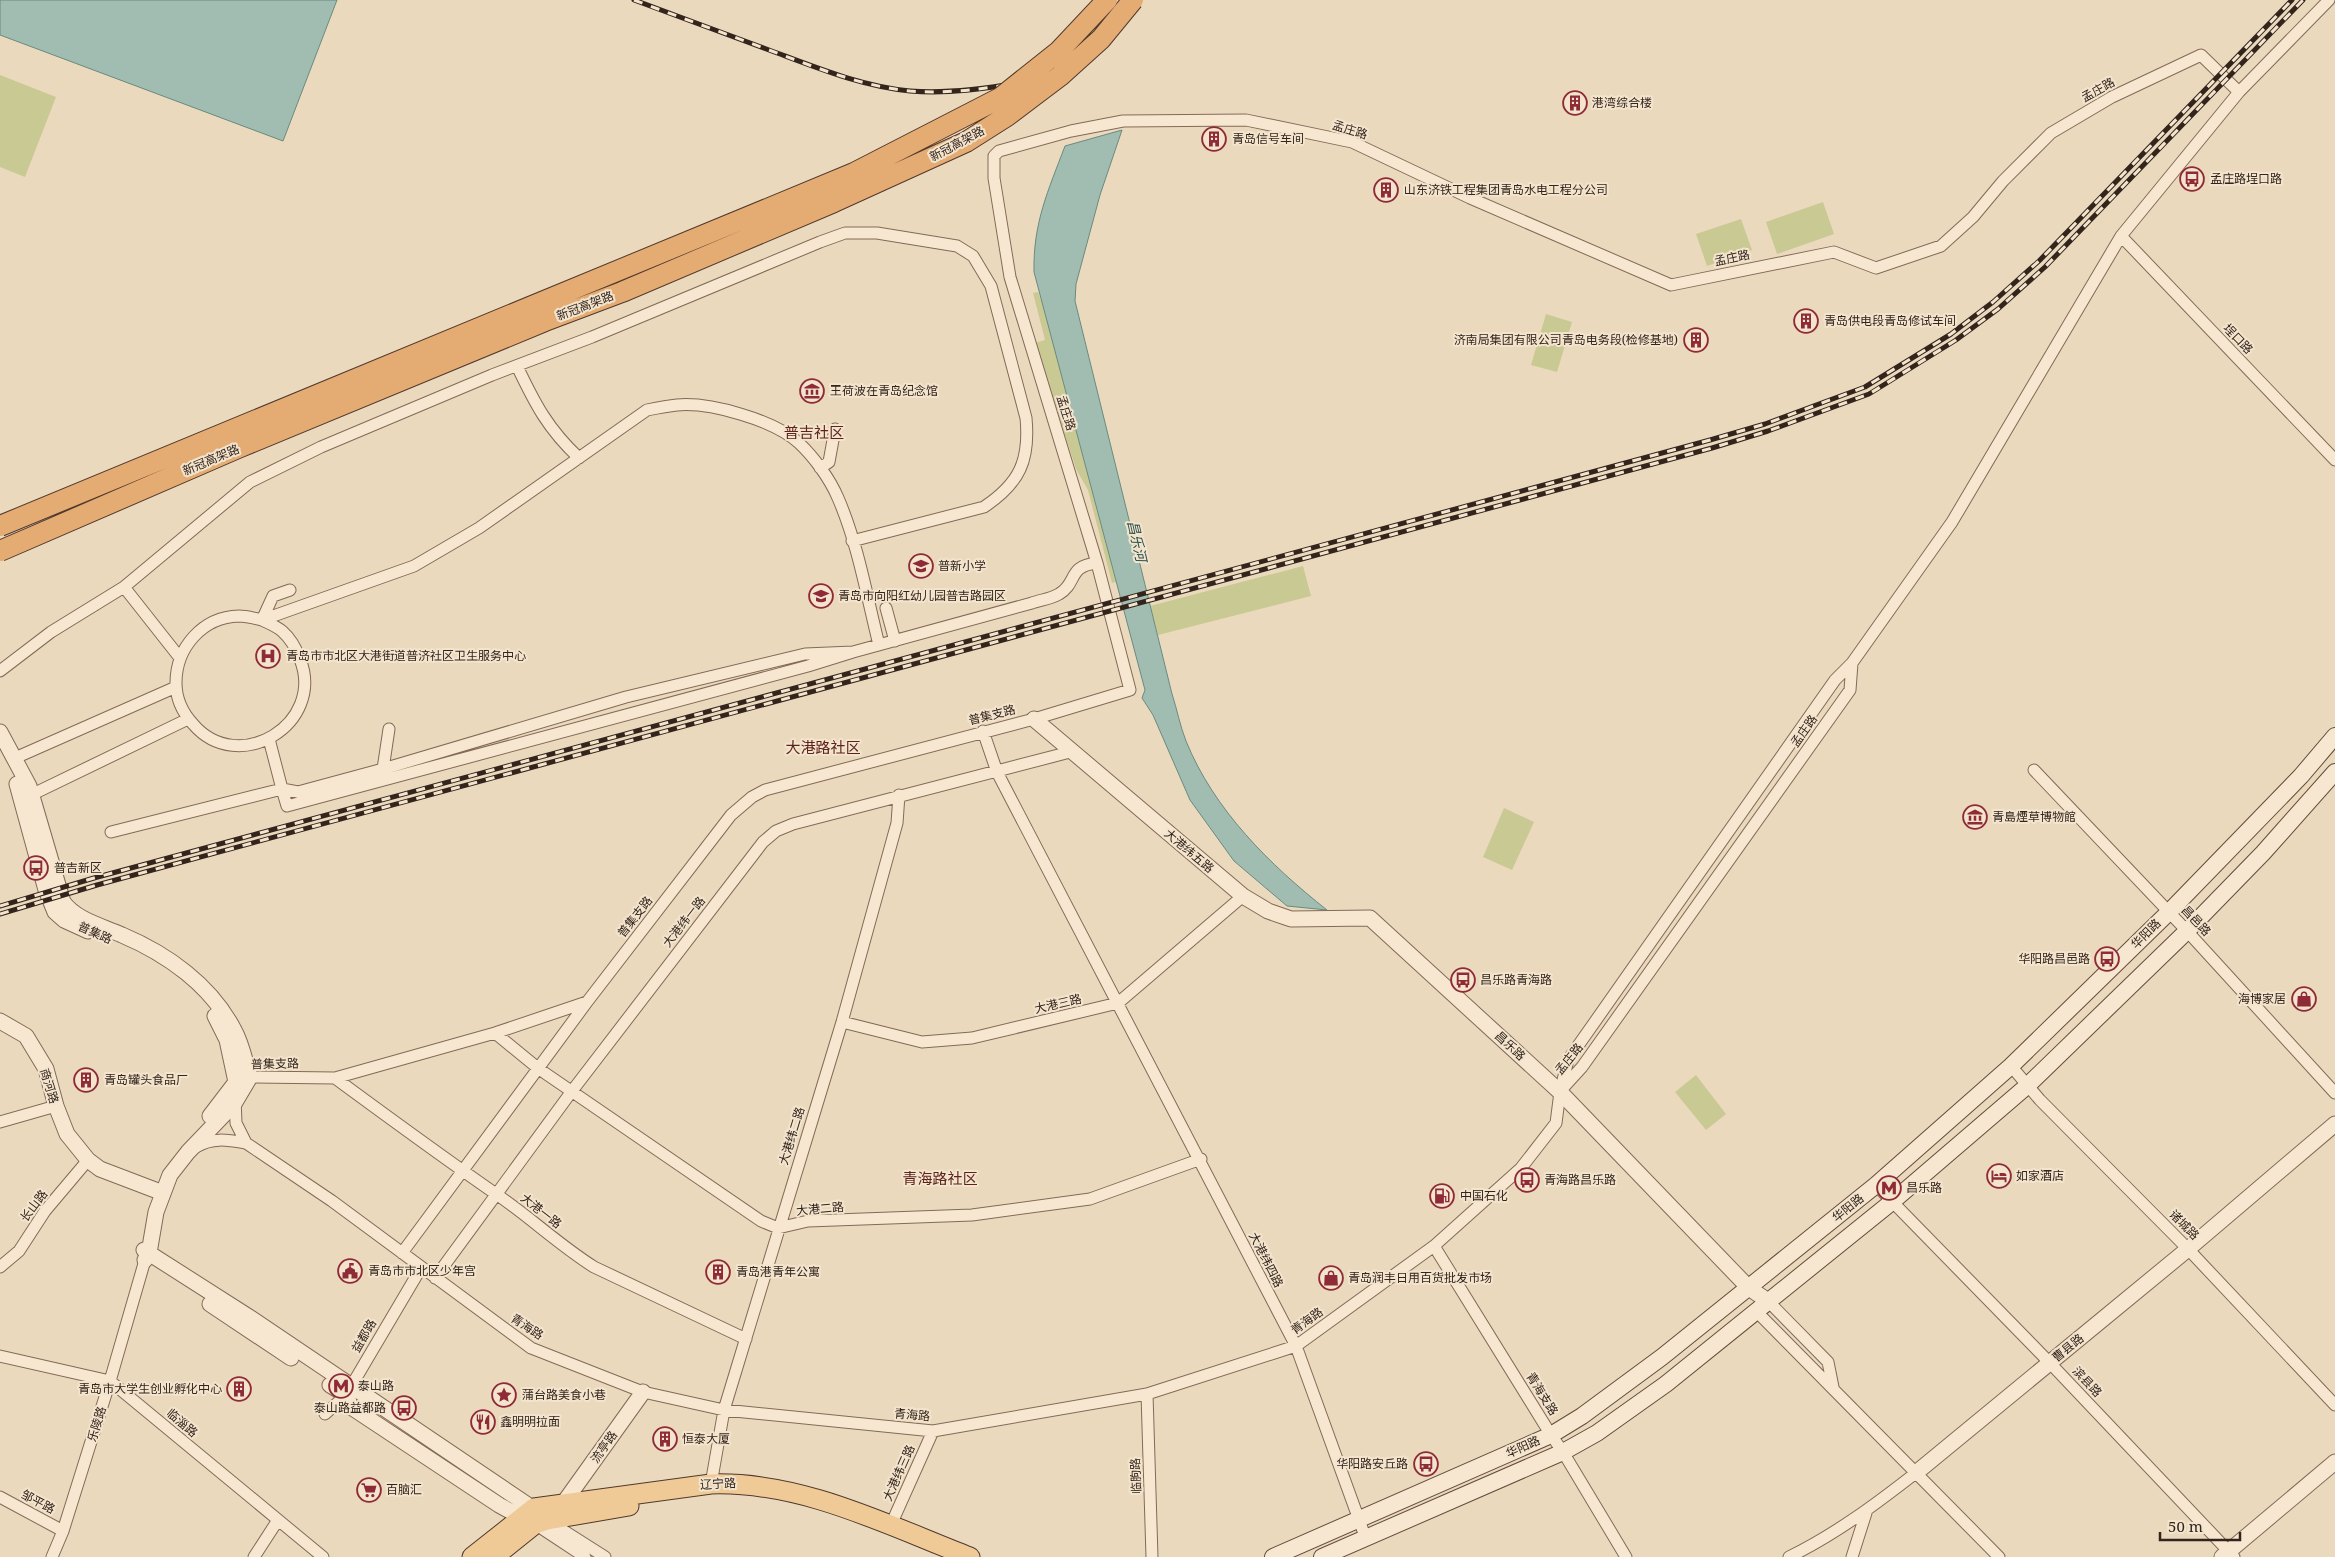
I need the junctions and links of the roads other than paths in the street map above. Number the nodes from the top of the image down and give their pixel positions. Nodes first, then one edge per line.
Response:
1 (1108, 0) edge
2 (1133, 0) edge
3 (2328, 0) edge
4 (2239, 92) junction
5 (2121, 236) junction
6 (517, 366) junction
7 (835, 429) dead end
8 (579, 458) junction
9 (2335, 460) edge
10 (820, 468) junction
11 (0, 526) edge
12 (852, 541) junction
13 (0, 551) edge
14 (1097, 563) junction
15 (124, 587) junction
16 (290, 590) dead end
17 (886, 608) dead end
18 (262, 620) junction
19 (894, 641) junction
20 (879, 645) junction
21 (853, 652) junction
22 (180, 658) junction
23 (1852, 664) junction
24 (0, 671) edge
25 (176, 687) junction
26 (188, 719) junction
27 (1034, 719) junction
28 (389, 729) dead end
29 (983, 731) junction
30 (0, 732) edge
31 (2335, 736) edge
32 (269, 738) junction
33 (0, 749) edge
34 (1070, 752) junction
35 (15, 758) junction
36 (383, 769) junction
37 (2034, 770) dead end
38 (997, 772) junction
39 (2335, 772) edge
40 (282, 789) junction
41 (31, 795) junction
42 (899, 795) junction
43 (111, 832) dead end
44 (1243, 896) junction
45 (2169, 912) junction
46 (1370, 918) joint
47 (2187, 930) junction
48 (587, 1002) junction
49 (1118, 1004) junction
50 (0, 1021) edge
51 (842, 1022) junction
52 (495, 1033) junction
53 (2011, 1066) junction
54 (539, 1069) junction
55 (250, 1077) junction
56 (335, 1078) junction
57 (236, 1082) junction
58 (2027, 1086) junction
59 (572, 1091) junction
60 (1560, 1092) junction
61 (2335, 1093) edge
62 (234, 1104) junction
63 (56, 1106) junction
64 (0, 1122) edge
65 (2335, 1124) edge
66 (246, 1143) junction
67 (188, 1152) junction
68 (1201, 1159) junction
69 (88, 1160) junction
70 (462, 1172) junction
71 (132, 1182) junction
72 (1876, 1185) junction
73 (160, 1189) junction
74 (496, 1194) junction
75 (1893, 1201) junction
76 (148, 1210) junction
77 (778, 1228) junction
78 (1434, 1246) junction
79 (2188, 1249) junction
80 (402, 1253) junction
81 (146, 1254) junction
82 (0, 1267) edge
83 (420, 1268) junction
84 (435, 1278) junction
85 (1749, 1288) junction
86 (1762, 1306) junction
87 (746, 1340) junction
88 (1296, 1346) junction
89 (0, 1356) edge
90 (2050, 1362) junction
91 (110, 1381) junction
92 (348, 1391) junction
93 (643, 1392) junction
94 (1147, 1394) junction
95 (2335, 1405) edge
96 (724, 1410) junction
97 (325, 1414) dead end
98 (933, 1431) junction
99 (1551, 1435) junction
100 (1564, 1452) junction
101 (2335, 1462) edge
102 (1917, 1472) junction
103 (711, 1484) junction
104 (0, 1497) edge
105 (566, 1504) junction
106 (1866, 1513) junction
107 (534, 1517) junction
108 (278, 1520) junction
109 (1359, 1520) junction
110 (890, 1527) junction
111 (64, 1531) junction
112 (1366, 1539) junction
113 (2228, 1555) edge
114 (52, 1557) edge
115 (254, 1557) edge
116 (323, 1557) edge
117 (472, 1557) edge
118 (494, 1557) edge
119 (584, 1557) edge
120 (604, 1557) edge
121 (938, 1557) edge
122 (970, 1557) edge
123 (1152, 1557) edge
124 (1272, 1557) edge
125 (1322, 1557) edge
126 (1626, 1557) edge
127 (1789, 1557) edge
128 (1852, 1557) edge
129 (1999, 1557) edge

1 - 11 highway, 新冠高架路, bridge
2 - 13 highway, 新冠高架路, bridge
3 - 4 street, 孟庄路
4 - 5 street, 孟庄路
4 - 14 street, 孟庄路
5 - 9 street, 埕口路
5 - 23 street, 孟庄路
6 - 8 street
6 - 12 street
6 - 15 street
7 - 10 street
8 - 10 street
8 - 18 street
10 - 12 street
12 - 20 street
14 - 19 street
14 - 27 street, 孟庄路
15 - 22 street
15 - 24 street
16 - 18 street
17 - 19 street
18 - 22 street
18 - 32 street
19 - 20 street
20 - 21 street
21 - 36 street
21 - 40 street
22 - 25 street
23 - 60 street, 孟庄路
23 - 60 street, 孟庄路
25 - 26 street
25 - 35 street
26 - 32 street
26 - 41 street
27 - 29 street, 普集支路
27 - 34 street, 大港纬五路
28 - 36 street
29 - 38 street, 大港纬四路
29 - 48 street, 普集支路
30 - 35 street
31 - 45 main road, 华阳路
32 - 40 street
33 - 57 street, 普集路
34 - 38 street, 大港纬一路
34 - 44 street, 大港纬五路
35 - 41 street
36 - 40 street
37 - 45 street, 昌邑路
38 - 42 street, 大港纬一路
38 - 49 street, 大港纬四路
39 - 47 main road, 华阳路
40 - 43 street
41 - 55 street
42 - 51 street, 大港纬二路
42 - 59 street, 大港纬一路
44 - 46 street, 大港纬五路
44 - 49 street, 大港三路
45 - 47 street, 昌邑路
45 - 53 main road, 华阳路
46 - 60 street, 昌乐路
47 - 58 main road, 华阳路
47 - 61 street, 昌邑路
48 - 52 street, 普集支路
48 - 54 street
49 - 51 street, 大港三路
49 - 68 street, 大港纬四路
50 - 63 street, 商河路
51 - 77 street, 大港纬二路
52 - 54 street
52 - 56 street, 普集支路
53 - 58 street, 诸城路
53 - 72 main road, 华阳路
54 - 59 street
54 - 70 street
55 - 56 street, 普集支路
55 - 57 street, 普集支路
55 - 62 street, 乐陵路
56 - 70 street, 大港一路
57 - 62 street
57 - 73 street, 乐陵路
58 - 75 main road, 华阳路
58 - 79 street, 诸城路
59 - 74 street, 大港纬一路
59 - 77 street
60 - 78 street, 青海路
60 - 85 street, 昌乐路
62 - 66 street
62 - 67 street, 乐陵路
63 - 64 street
63 - 69 street, 商河路
65 - 79 street, 曹县路
66 - 67 street, 青海路
66 - 80 street, 青海路
67 - 73 street, 乐陵路
68 - 77 street, 大港二路
68 - 88 street, 大港纬四路
69 - 71 street, 商河路
69 - 73 street
69 - 82 street, 长山路
70 - 74 street, 大港一路
70 - 80 street
71 - 73 street, 商河路
71 - 76 street
72 - 75 street, 滨县路
72 - 85 main road, 华阳路
73 - 76 street, 乐陵路
73 - 81 street, 乐陵路
74 - 84 street, 大港纬一路
74 - 87 street, 大港一路
75 - 86 main road, 华阳路
75 - 90 street, 滨县路
76 - 81 street, 乐陵路
77 - 87 street, 大港纬二路
78 - 88 street, 青海路
78 - 99 street, 青海支路
79 - 90 street, 曹县路
79 - 95 street, 诸城路
80 - 83 street, 青海路
81 - 91 street, 乐陵路
81 - 92 street
83 - 84 street, 青海路
83 - 92 street, 益都路
84 - 93 street, 青海路
85 - 86 street, 昌乐路
85 - 99 main road, 华阳路
86 - 100 main road, 华阳路
86 - 102 street, 昌乐路
87 - 96 street, 大港纬二路
88 - 94 street, 青海路
88 - 109 street, 大港纬四路
89 - 91 street, 临淄路
90 - 102 street, 曹县路
90 - 113 street, 滨县路
91 - 108 street, 临淄路
91 - 111 street, 乐陵路
92 - 97 street, 益都路
92 - 107 street
93 - 96 street, 青海路
93 - 105 street, 流亭路
94 - 98 street, 青海路
94 - 123 street, 临朐路
96 - 98 street, 青海路
96 - 103 street, 大港纬二路
98 - 110 street, 大港纬三路
99 - 100 street, 青海支路
99 - 109 main road, 华阳路
100 - 112 main road, 华阳路
100 - 126 street, 青海支路
101 - 113 street
102 - 106 street, 曹县路
102 - 129 street, 昌乐路
103 - 105 main road, 辽宁路
103 - 110 main road, 辽宁路
104 - 111 street, 邹平路
105 - 107 main road, 辽宁路
106 - 127 street, 曹县路
106 - 128 street
107 - 117 main road, 辽宁路
107 - 118 main road
107 - 119 street
107 - 120 street
107 - 121 main road, 辽宁路
108 - 115 street
108 - 116 street, 临淄路
109 - 112 street, 大港纬四路
109 - 124 main road, 华阳路
110 - 122 main road, 辽宁路
111 - 114 street, 乐陵路
112 - 125 main road, 华阳路

